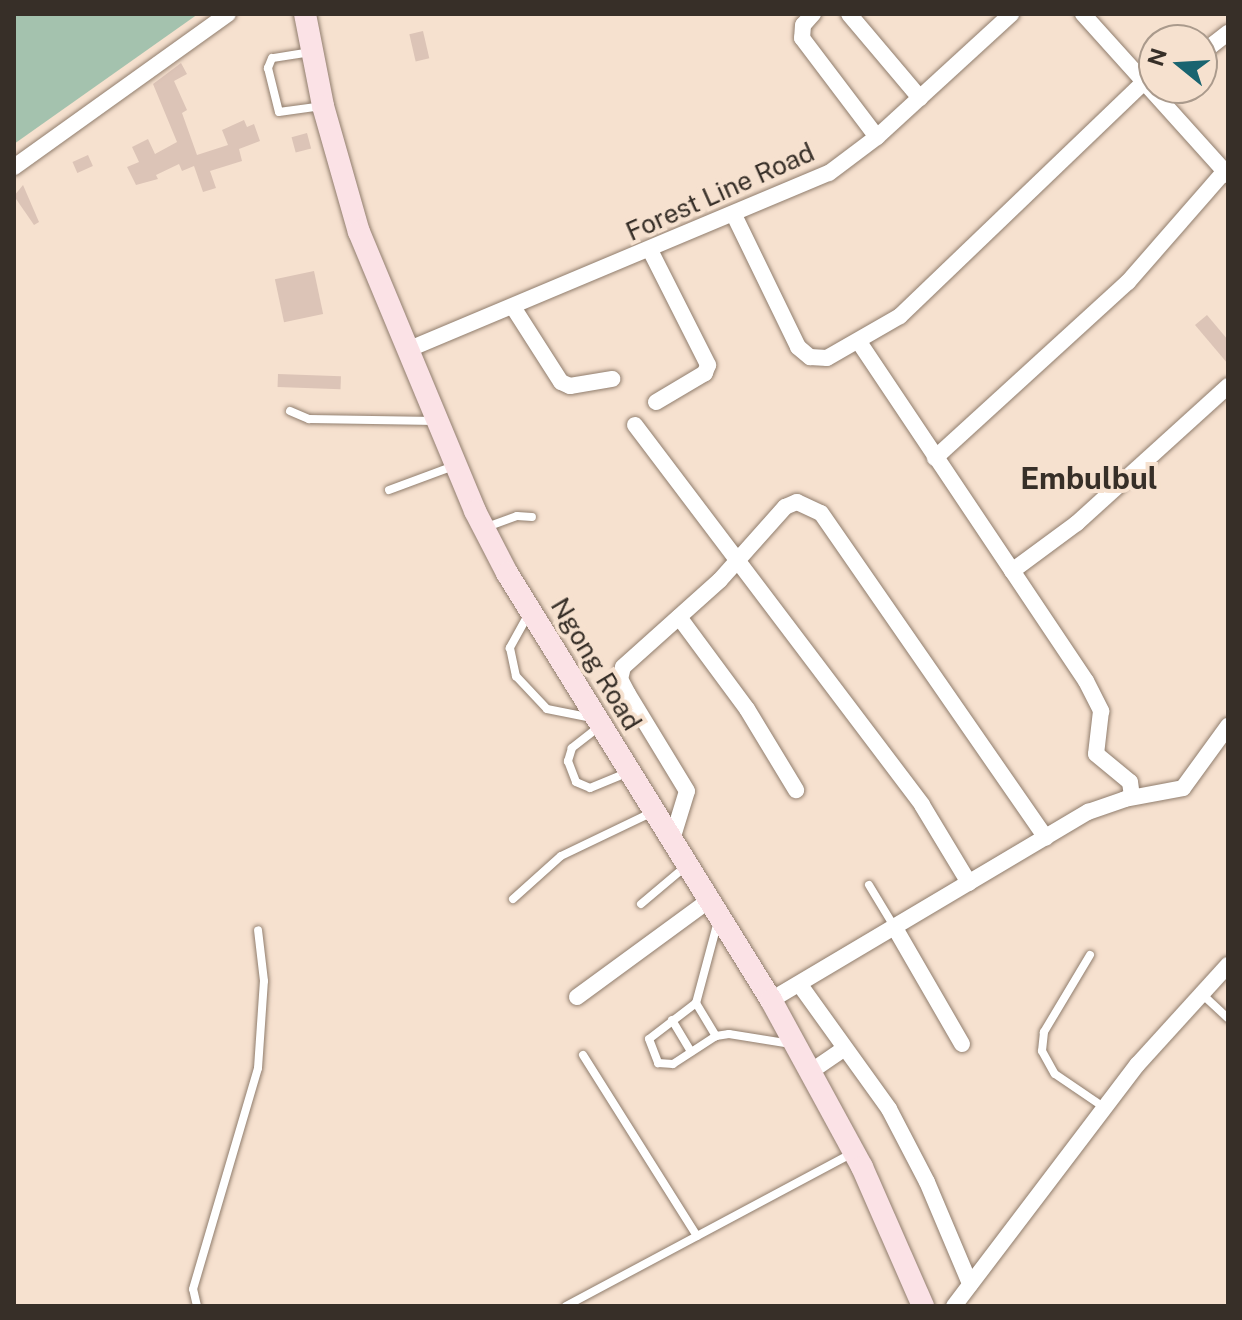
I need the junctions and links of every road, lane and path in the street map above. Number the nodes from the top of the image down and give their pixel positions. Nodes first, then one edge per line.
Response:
1 (228, 14) edge
2 (305, 14) edge
3 (813, 14) edge
4 (849, 14) edge
5 (1083, 14) edge
6 (1006, 16) edge
7 (311, 52) junction
8 (1138, 72) edge
9 (920, 98) junction
10 (1138, 100) edge
11 (1166, 104) edge
12 (323, 106) junction
13 (877, 137) junction
14 (14, 167) edge
15 (1226, 174) edge
16 (734, 215) junction
17 (650, 250) junction
18 (513, 307) junction
19 (859, 342) junction
20 (407, 350) junction
21 (612, 379) dead end
22 (1228, 386) edge
23 (656, 402) dead end
24 (290, 411) dead end
25 (437, 421) junction
26 (635, 425) dead end
27 (935, 458) junction
28 (455, 465) junction
29 (389, 490) dead end
30 (532, 517) dead end
31 (483, 528) junction
32 (740, 557) junction
33 (1012, 571) junction
34 (531, 611) junction
35 (679, 617) junction
36 (598, 722) junction
37 (1228, 726) edge
38 (629, 772) junction
39 (796, 790) dead end
40 (1132, 797) junction
41 (653, 812) junction
42 (1046, 838) junction
43 (671, 843) junction
44 (685, 867) junction
45 (969, 883) junction
46 (869, 885) dead end
47 (513, 899) dead end
48 (641, 904) dead end
49 (712, 910) junction
50 (895, 928) junction
51 (258, 930) dead end
52 (1090, 955) dead end
53 (1228, 965) edge
54 (800, 985) junction
55 (1203, 995) junction
56 (577, 997) dead end
57 (771, 1000) junction
58 (696, 1003) junction
59 (1228, 1018) edge
60 (672, 1020) junction
61 (716, 1036) junction
62 (962, 1044) dead end
63 (796, 1045) junction
64 (845, 1048) junction
65 (691, 1052) junction
66 (583, 1055) dead end
67 (810, 1072) junction
68 (1105, 1108) junction
69 (854, 1152) junction
70 (697, 1236) junction
71 (970, 1284) junction
72 (197, 1306) edge
73 (566, 1306) edge
74 (923, 1306) edge
75 (954, 1306) edge

1 - 14 street
2 - 7 main road, Ngong Road
3 - 13 street
4 - 9 street
5 - 8 street
6 - 9 street, Forest Line Road
7 - 12 main road, Ngong Road
7 - 12 lane
9 - 13 street, Forest Line Road
10 - 19 street
11 - 15 street
12 - 20 main road, Ngong Road
13 - 16 street, Forest Line Road
15 - 27 street
16 - 17 street, Forest Line Road
16 - 19 street
17 - 18 street, Forest Line Road
17 - 23 street
18 - 20 street, Forest Line Road
18 - 21 street
19 - 27 street
20 - 25 main road, Ngong Road
22 - 33 street
24 - 25 lane
25 - 28 main road, Ngong Road
26 - 32 street
27 - 33 street
28 - 29 lane
28 - 31 main road, Ngong Road
30 - 31 lane
31 - 34 main road, Ngong Road
32 - 35 street
32 - 42 street
32 - 45 street
33 - 40 street
34 - 36 main road, Ngong Road
34 - 36 lane
35 - 39 street
35 - 43 street
36 - 38 main road, Ngong Road
36 - 38 lane
37 - 40 street
38 - 41 main road, Ngong Road
40 - 42 street
41 - 43 main road, Ngong Road
41 - 47 lane
42 - 45 street
43 - 44 main road, Ngong Road
44 - 48 lane
44 - 49 main road, Ngong Road
45 - 50 street
46 - 50 lane
49 - 56 street
49 - 57 main road, Ngong Road
49 - 58 lane
50 - 54 street
50 - 62 street
51 - 72 lane
52 - 68 lane
53 - 55 street
54 - 57 street
54 - 64 street
55 - 59 lane
55 - 68 street
57 - 63 main road, Ngong Road
58 - 60 lane
58 - 61 lane
60 - 65 lane
60 - 65 lane
61 - 63 lane
61 - 65 lane
63 - 67 main road, Ngong Road
64 - 67 street
64 - 71 street
66 - 70 lane
67 - 69 main road, Ngong Road
68 - 71 street
69 - 70 lane
69 - 74 main road, Ngong Road
70 - 73 lane
71 - 75 street

